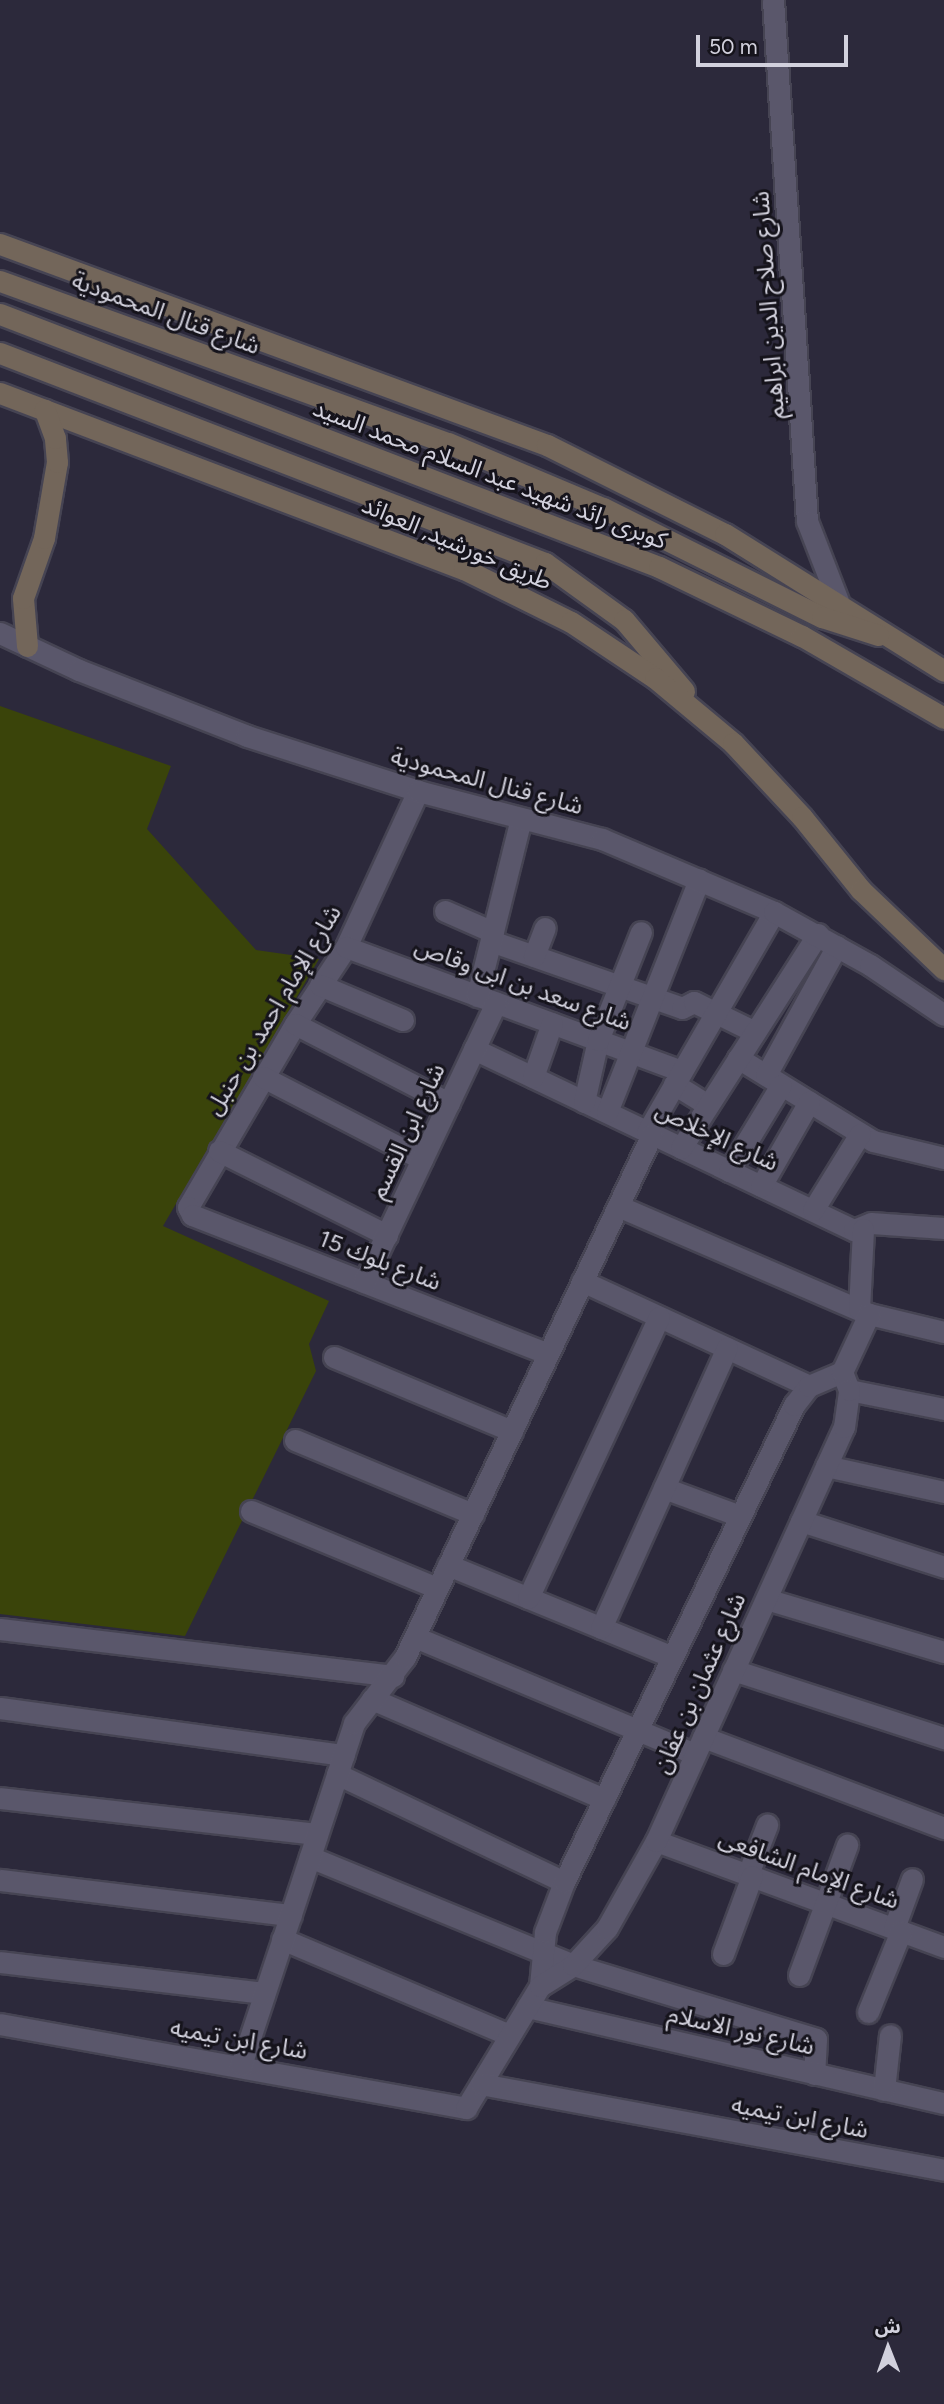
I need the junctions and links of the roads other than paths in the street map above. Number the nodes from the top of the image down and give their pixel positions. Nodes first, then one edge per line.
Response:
1 (773, 0) edge
2 (0, 244) edge
3 (0, 281) edge
4 (0, 314) edge
5 (0, 353) edge
6 (0, 393) edge
7 (45, 410) junction
8 (838, 601) junction
9 (0, 633) edge
10 (894, 638) junction
11 (27, 646) junction
12 (944, 671) edge
13 (695, 709) junction
14 (944, 718) edge
15 (418, 791) junction
16 (522, 818) junction
17 (699, 880) junction
18 (445, 911) dead end
19 (774, 912) junction
20 (545, 928) dead end
21 (641, 932) dead end
22 (818, 934) junction
23 (492, 936) junction
24 (837, 946) junction
25 (346, 947) junction
26 (534, 956) junction
27 (944, 969) edge
28 (320, 985) junction
29 (619, 986) junction
30 (653, 997) junction
31 (487, 999) junction
32 (716, 1013) junction
33 (944, 1014) edge
34 (403, 1020) dead end
35 (552, 1023) junction
36 (295, 1024) junction
37 (755, 1032) junction
38 (598, 1040) junction
39 (474, 1049) junction
40 (631, 1052) junction
41 (738, 1058) junction
42 (263, 1077) junction
43 (533, 1077) junction
44 (678, 1077) junction
45 (773, 1080) junction
46 (449, 1102) junction
47 (584, 1102) junction
48 (809, 1102) junction
49 (708, 1105) junction
50 (607, 1112) junction
51 (650, 1133) junction
52 (860, 1134) junction
53 (681, 1147) junction
54 (219, 1151) junction
55 (944, 1158) edge
56 (422, 1159) junction
57 (729, 1171) junction
58 (761, 1186) junction
59 (618, 1206) junction
60 (813, 1210) junction
61 (192, 1215) joint
62 (944, 1228) edge
63 (863, 1229) junction
64 (387, 1235) junction
65 (364, 1282) junction
66 (582, 1282) junction
67 (864, 1312) junction
68 (659, 1317) junction
69 (944, 1332) edge
70 (727, 1348) junction
71 (548, 1354) junction
72 (334, 1357) dead end
73 (846, 1381) junction
74 (810, 1386) junction
75 (944, 1409) edge
76 (512, 1431) junction
77 (295, 1440) dead end
78 (826, 1466) junction
79 (664, 1488) junction
80 (944, 1492) edge
81 (251, 1511) dead end
82 (472, 1514) junction
83 (740, 1516) junction
84 (801, 1521) junction
85 (449, 1565) junction
86 (944, 1567) edge
87 (437, 1588) junction
88 (528, 1598) junction
89 (766, 1599) junction
90 (601, 1628) junction
91 (0, 1629) edge
92 (415, 1637) junction
93 (944, 1652) edge
94 (672, 1657) junction
95 (733, 1670) junction
96 (393, 1676) junction
97 (372, 1699) junction
98 (0, 1708) edge
99 (637, 1730) junction
100 (944, 1738) edge
101 (699, 1746) junction
102 (340, 1764) junction
103 (0, 1798) edge
104 (604, 1799) junction
105 (767, 1825) dead end
106 (944, 1828) edge
107 (317, 1834) junction
108 (656, 1840) junction
109 (847, 1845) dead end
110 (310, 1857) junction
111 (750, 1875) junction
112 (912, 1879) dead end
113 (0, 1880) edge
114 (564, 1882) junction
115 (825, 1903) junction
116 (291, 1914) junction
117 (897, 1929) junction
118 (282, 1939) junction
119 (944, 1947) edge
120 (542, 1953) junction
121 (723, 1954) dead end
122 (0, 1962) edge
123 (573, 1965) junction
124 (799, 1975) dead end
125 (540, 1986) junction
126 (264, 1993) junction
127 (527, 2007) junction
128 (868, 2012) dead end
129 (0, 2024) edge
130 (509, 2035) junction
131 (890, 2035) dead end
132 (241, 2064) junction
133 (814, 2074) junction
134 (481, 2084) junction
135 (884, 2090) junction
136 (944, 2103) edge
137 (466, 2108) joint
138 (944, 2170) edge

1 - 8 street, شارع صلاح الدين ابراهيم
2 - 8 main road
3 - 10 main road, شارع قنال المحمودية
4 - 14 main road, كوبرى رائد شهيد عبد السلام محمد السيد
5 - 13 main road
6 - 7 main road, طريق خورشيد, العوائد
7 - 11 main road
7 - 13 main road, طريق خورشيد, العوائد
8 - 10 main road
9 - 11 street, شارع قنال المحمودية
10 - 12 main road
11 - 15 street, شارع قنال المحمودية
13 - 27 main road, طريق خورشيد, العوائد
15 - 16 street, شارع قنال المحمودية
15 - 25 street, شارع الإمام احمد بن حنبل
16 - 17 street, شارع قنال المحمودية
16 - 23 street, شارع ابن القسم
17 - 19 street, شارع قنال المحمودية
17 - 30 street
18 - 23 street
19 - 22 street, شارع قنال المحمودية
19 - 32 street
20 - 26 street
21 - 29 street
22 - 24 street, شارع قنال المحمودية
22 - 37 street
23 - 26 street
23 - 31 street, شارع ابن القسم
24 - 33 street, شارع قنال المحمودية
24 - 45 street
25 - 28 street, شارع الإمام احمد بن حنبل
25 - 31 street, شارع سعد بن ابى وقاص
26 - 29 street
28 - 34 street
28 - 36 street, شارع الإمام احمد بن حنبل
29 - 30 street
29 - 38 street
30 - 32 street
30 - 40 street
31 - 35 street, شارع سعد بن ابى وقاص
31 - 39 street, شارع ابن القسم
32 - 37 street
32 - 44 street
35 - 38 street, شارع سعد بن ابى وقاص
35 - 43 street
36 - 42 street, شارع الإمام احمد بن حنبل
36 - 46 street
37 - 41 street
38 - 40 street, شارع سعد بن ابى وقاص
38 - 47 street
39 - 43 street, شارع الإخلاص
39 - 46 street, شارع ابن القسم
40 - 44 street, شارع سعد بن ابى وقاص
40 - 50 street
41 - 45 street
41 - 49 street
42 - 54 street, شارع الإمام احمد بن حنبل
42 - 56 street
43 - 47 street, شارع الإخلاص
44 - 49 street, شارع سعد بن ابى وقاص
44 - 51 street
45 - 48 street
45 - 57 street
46 - 56 street, شارع ابن القسم
47 - 50 street, شارع الإخلاص
48 - 52 street
48 - 58 street
49 - 53 street
50 - 51 street, شارع الإخلاص
51 - 53 street, شارع الإخلاص
51 - 59 street
52 - 55 street
52 - 60 street
53 - 57 street, شارع الإخلاص
54 - 61 street, شارع الإمام احمد بن حنبل
54 - 64 street
56 - 64 street, شارع ابن القسم
57 - 58 street, شارع الإخلاص
58 - 60 street, شارع الإخلاص
59 - 66 street
59 - 67 street
60 - 63 street, شارع الإخلاص
61 - 65 street, شارع بلوك 15
62 - 63 street, شارع الإخلاص
63 - 67 street
64 - 65 street, شارع ابن القسم
65 - 71 street, شارع بلوك 15
66 - 68 street
66 - 71 street
67 - 69 street
67 - 73 street, شارع عثمان بن عفان
68 - 70 street
68 - 88 street
70 - 74 street
70 - 79 street
71 - 76 street
72 - 76 street
73 - 74 street
73 - 75 street
73 - 78 street, شارع عثمان بن عفان
74 - 83 street, شارع عثمان بن عفان
76 - 82 street
77 - 82 street
78 - 80 street
78 - 84 street, شارع عثمان بن عفان
79 - 83 street
79 - 90 street
81 - 87 street
82 - 85 street
83 - 94 street, شارع عثمان بن عفان
84 - 86 street
84 - 89 street, شارع عثمان بن عفان
85 - 87 street
85 - 88 street
87 - 92 street
88 - 90 street
89 - 93 street
89 - 95 street, شارع عثمان بن عفان
90 - 94 street
91 - 96 street
92 - 96 street
92 - 99 street
94 - 99 street, شارع عثمان بن عفان
95 - 100 street
95 - 101 street, شارع عثمان بن عفان
96 - 97 street
97 - 102 street
97 - 104 street
98 - 102 street
99 - 101 street
99 - 104 street, شارع عثمان بن عفان
101 - 106 street
101 - 108 street, شارع عثمان بن عفان
102 - 107 street
102 - 114 street
103 - 107 street
104 - 114 street, شارع عثمان بن عفان
105 - 111 street
107 - 110 street
108 - 111 street, شارع الإمام الشافعى
108 - 123 street, شارع عثمان بن عفان
109 - 115 street
110 - 116 street
110 - 120 street
111 - 115 street, شارع الإمام الشافعى
111 - 121 street
112 - 117 street
113 - 116 street
114 - 120 street, شارع عثمان بن عفان
115 - 117 street, شارع الإمام الشافعى
115 - 124 street
116 - 118 street
117 - 119 street, شارع الإمام الشافعى
117 - 128 street
118 - 126 street
118 - 130 street
120 - 123 street
120 - 125 street, شارع عثمان بن عفان
122 - 126 street
123 - 125 street, شارع عثمان بن عفان
123 - 133 street
125 - 127 street, شارع عثمان بن عفان
126 - 132 street
127 - 130 street, شارع عثمان بن عفان
127 - 133 street, شارع نور الاسلام
129 - 132 street, شارع ابن تيميه
130 - 134 street, شارع عثمان بن عفان
131 - 135 street
132 - 137 street, شارع ابن تيميه
133 - 135 street, شارع نور الاسلام
134 - 137 street, شارع عثمان بن عفان
134 - 138 street, شارع ابن تيميه
135 - 136 street, شارع نور الاسلام

